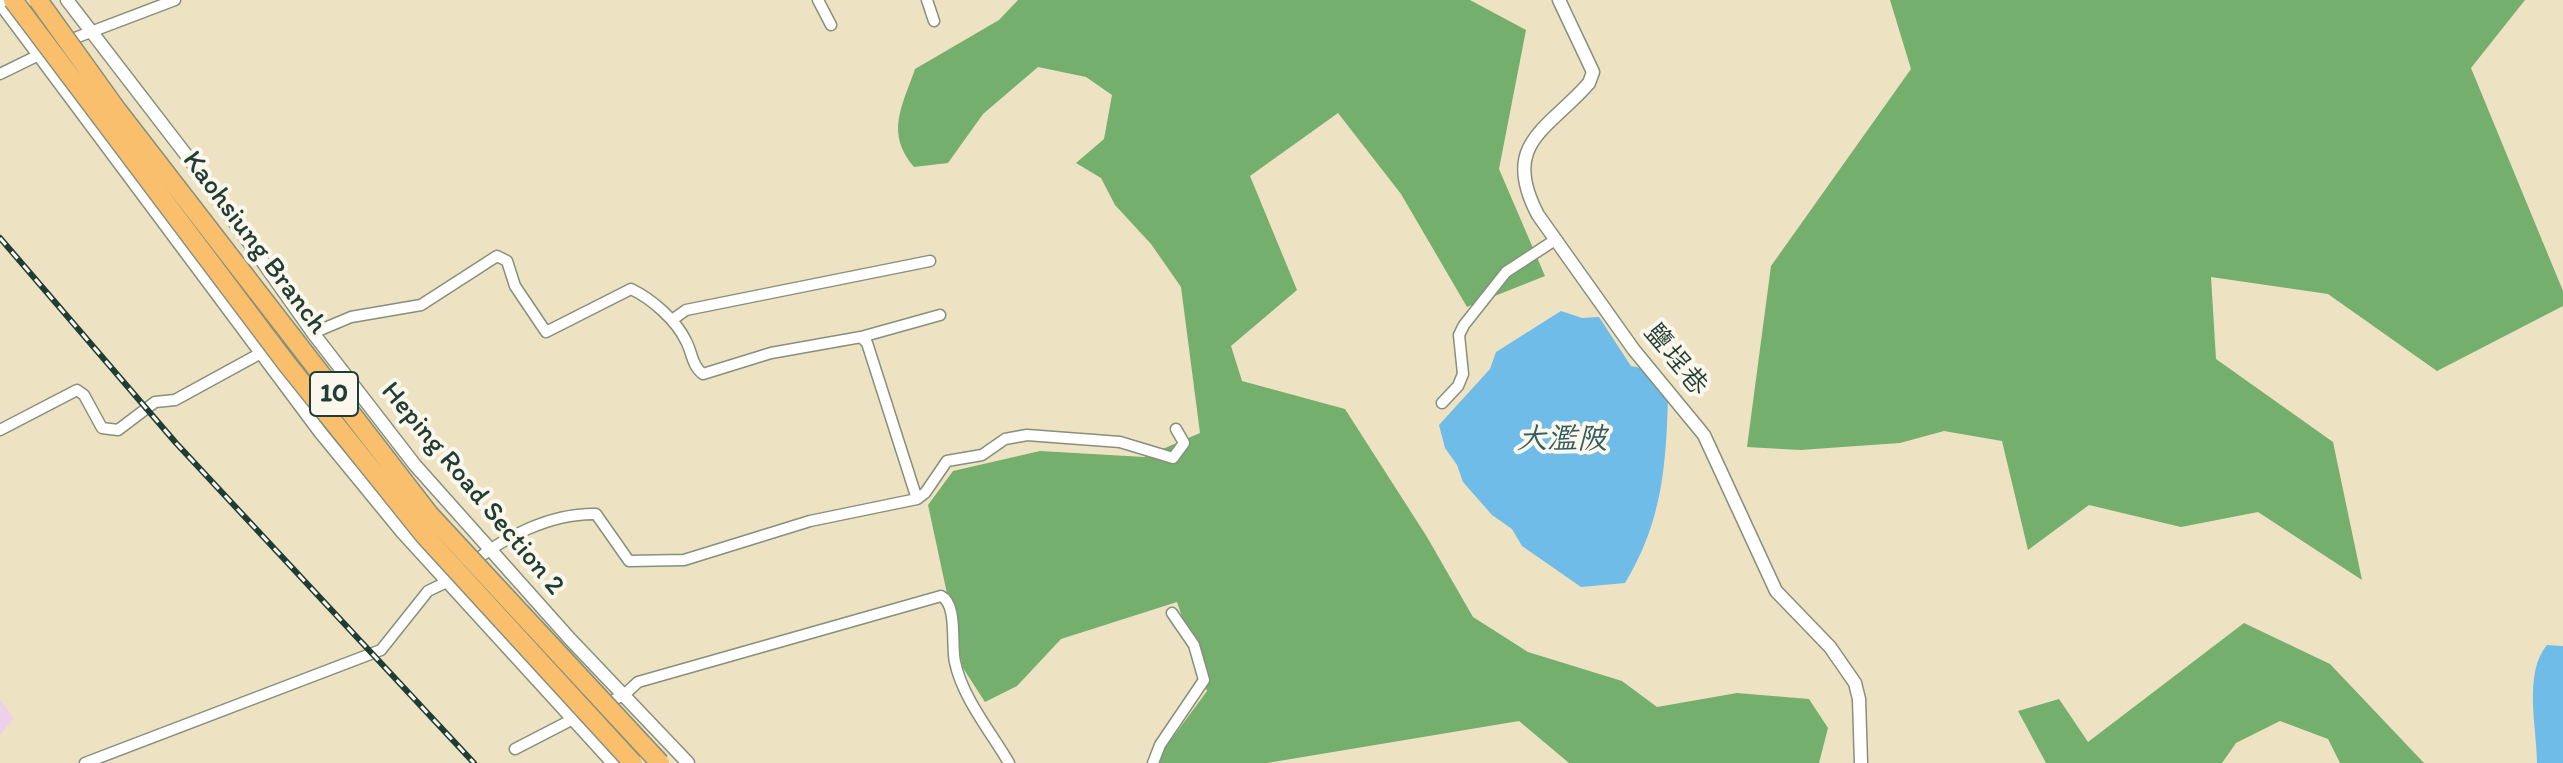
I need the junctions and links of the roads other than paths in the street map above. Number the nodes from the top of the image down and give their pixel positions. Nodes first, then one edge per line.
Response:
1 (13, 0) edge
2 (38, 0) edge
3 (67, 0) edge
4 (175, 0) edge
5 (818, 0) edge
6 (927, 0) edge
7 (1559, 0) edge
8 (0, 3) edge
9 (934, 21) dead end
10 (831, 25) dead end
11 (91, 32) junction
12 (38, 55) junction
13 (0, 74) edge
14 (1555, 240) junction
15 (930, 261) dead end
16 (940, 315) dead end
17 (672, 320) junction
18 (313, 333) junction
19 (861, 337) junction
20 (261, 353) junction
21 (1442, 403) dead end
22 (1176, 429) dead end
23 (0, 430) edge
24 (917, 499) junction
25 (488, 550) junction
26 (449, 582) junction
27 (1172, 613) dead end
28 (624, 695) junction
29 (572, 720) junction
30 (515, 749) dead end
31 (85, 763) edge
32 (613, 763) edge
33 (633, 763) edge
34 (660, 763) edge
35 (688, 763) edge
36 (1009, 763) edge
37 (1153, 763) edge
38 (1861, 763) edge

1 - 33 highway, Kaohsiung Branch / 10, bridge
2 - 34 highway, Kaohsiung Branch / 10, bridge
3 - 11 street, Heping Road Section 2
4 - 11 street
5 - 10 street
6 - 9 street
7 - 14 street, 鹽埕巷
8 - 12 street
11 - 12 street
11 - 18 street, Heping Road Section 2
12 - 13 street
12 - 20 street
14 - 21 street
14 - 38 street, 鹽埕巷
15 - 17 street
16 - 19 street
17 - 18 street
17 - 19 street
18 - 25 street, Heping Road Section 2
19 - 24 street
20 - 23 street
20 - 26 street
22 - 24 street
24 - 25 street
25 - 26 street
25 - 28 street, Heping Road Section 2
26 - 29 street
26 - 31 street
27 - 37 street
28 - 29 street
28 - 35 street, Heping Road Section 2
28 - 36 street
29 - 30 street
29 - 32 street

